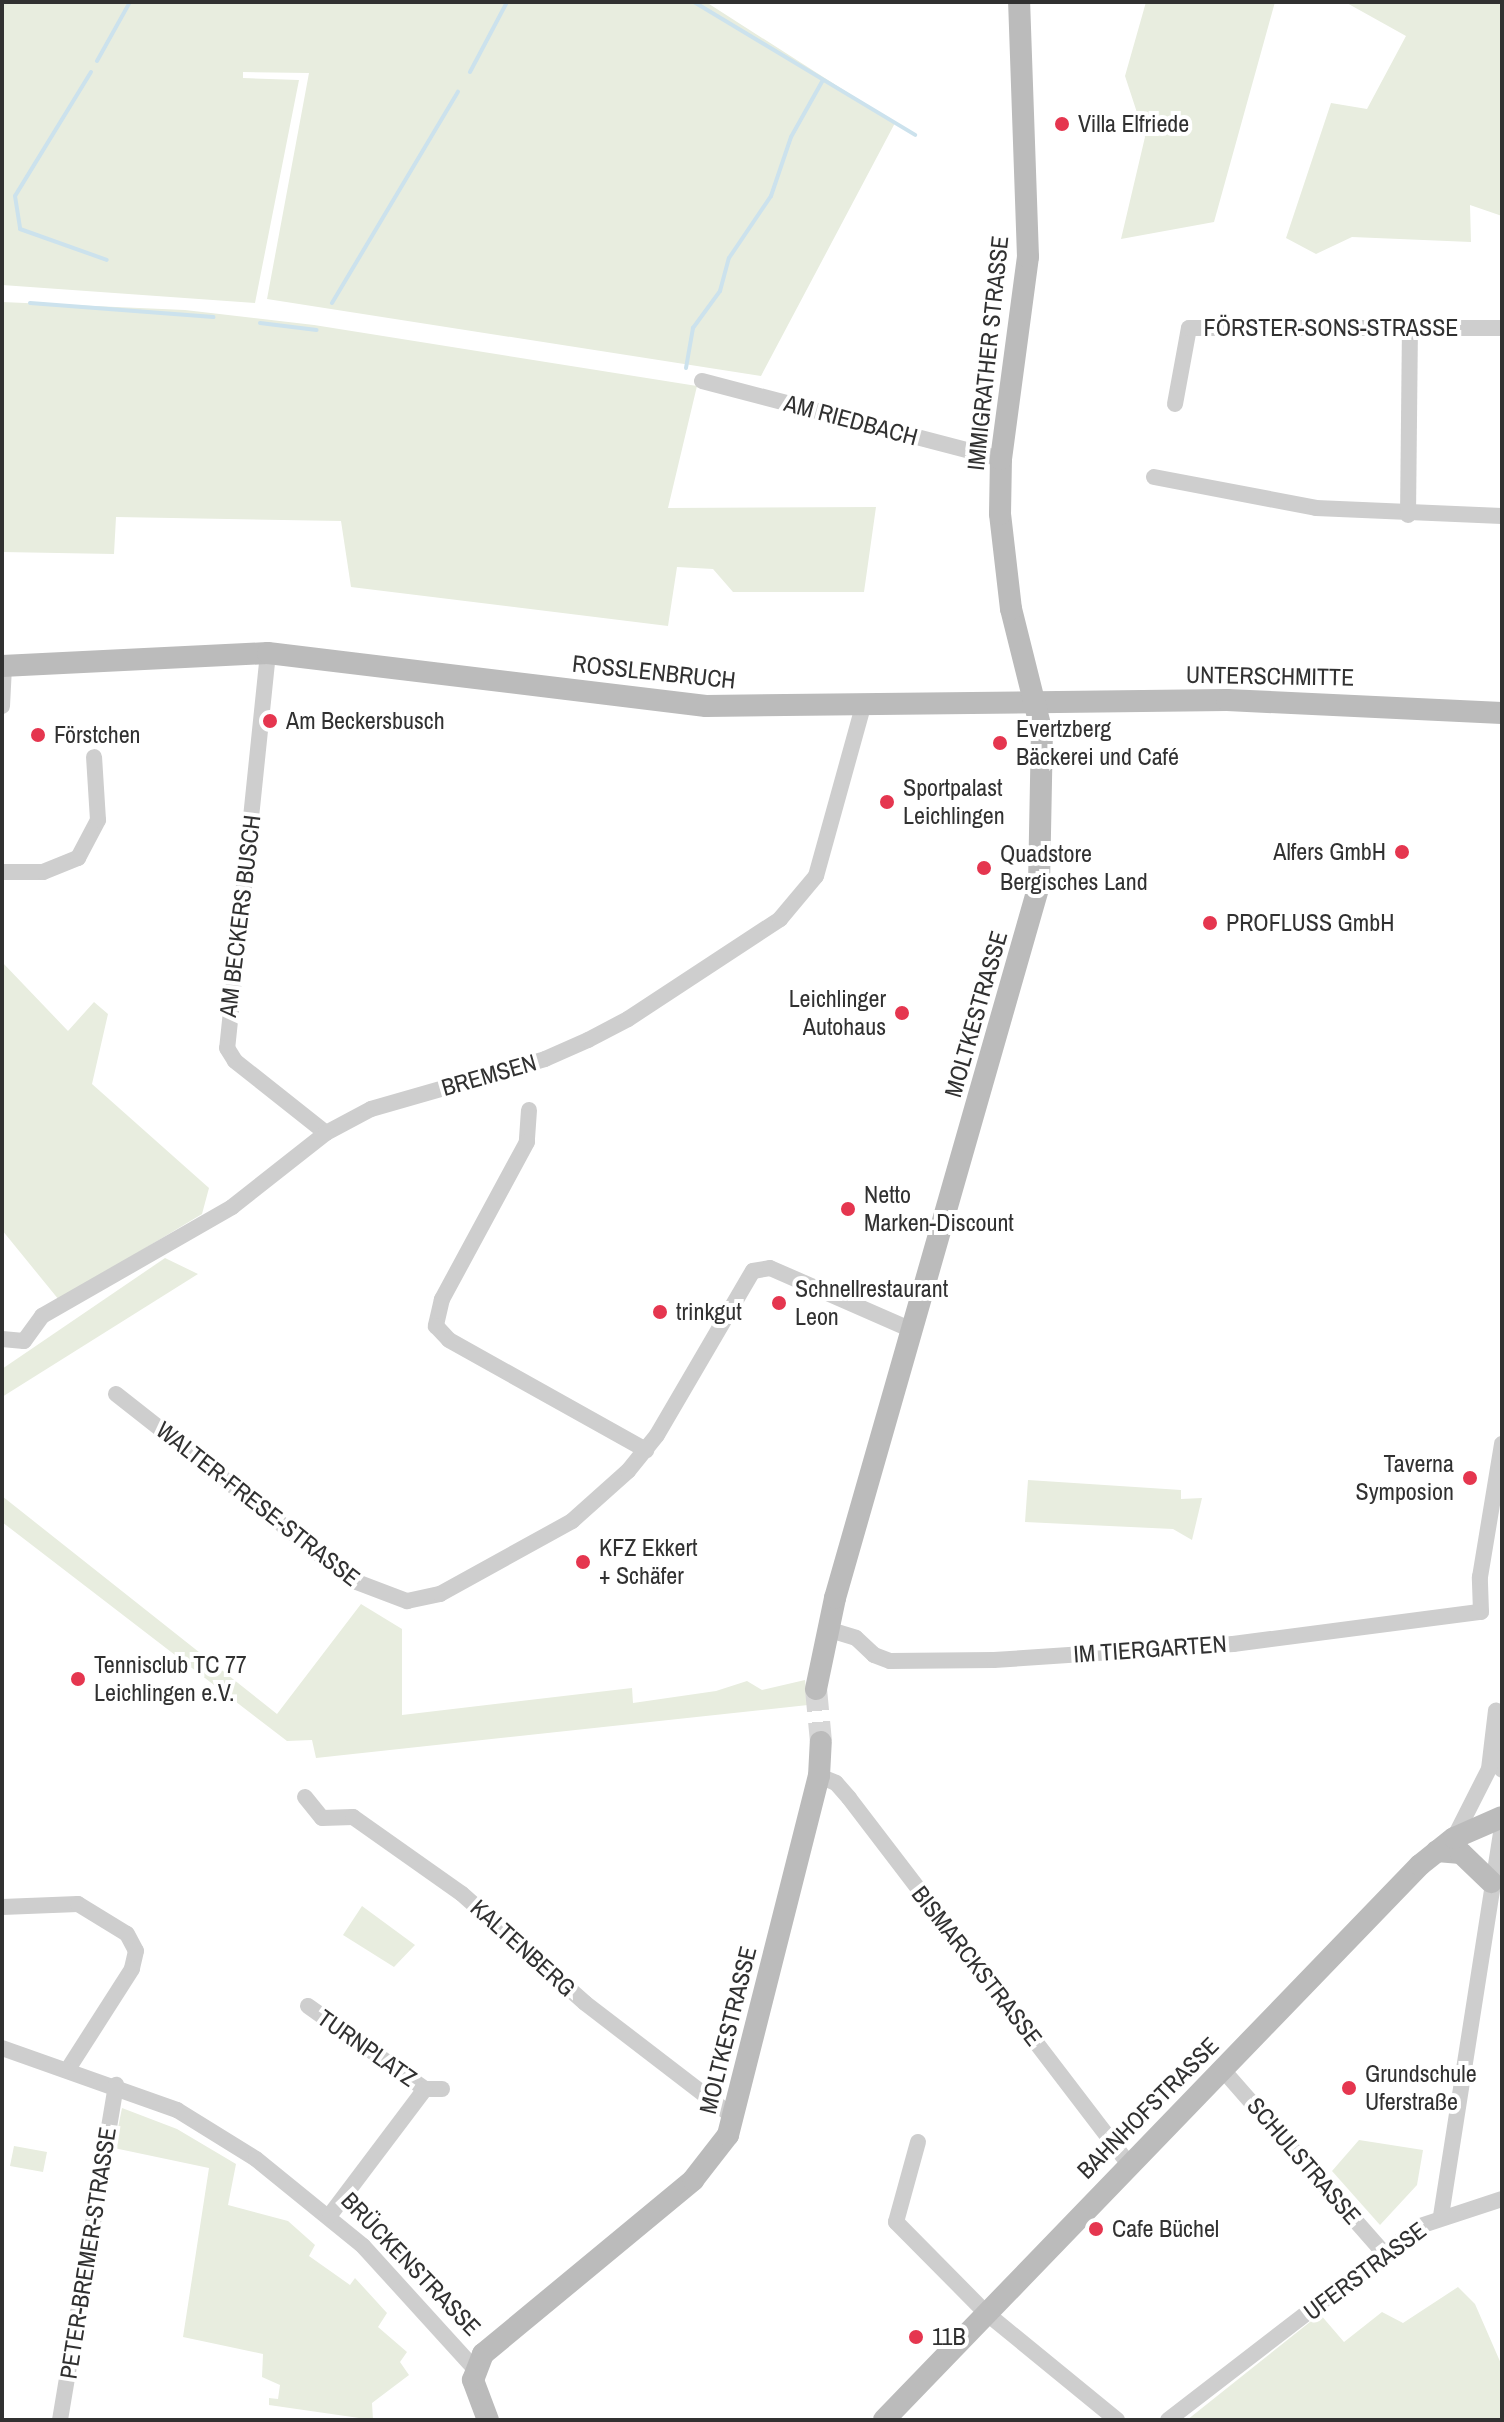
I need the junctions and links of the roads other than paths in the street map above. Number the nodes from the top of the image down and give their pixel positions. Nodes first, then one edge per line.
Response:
1 (1019, 2) edge
2 (1410, 328) junction
3 (1502, 328) edge
4 (702, 381) dead end
5 (1175, 404) dead end
6 (1001, 459) junction
7 (1154, 477) dead end
8 (1408, 515) junction
9 (1502, 516) edge
10 (268, 653) junction
11 (3, 666) edge
12 (1038, 705) junction
13 (2, 706) edge
14 (863, 706) junction
15 (1502, 713) edge
16 (94, 757) dead end
17 (2, 872) edge
18 (529, 1110) dead end
19 (326, 1133) junction
20 (912, 1330) junction
21 (2, 1339) edge
22 (116, 1394) dead end
23 (1502, 1444) edge
24 (646, 1450) junction
25 (827, 1629) junction
26 (816, 1689) tunnel mouth
27 (1499, 1710) edge
28 (821, 1742) tunnel mouth
29 (1502, 1770) edge
30 (819, 1776) junction
31 (305, 1797) dead end
32 (1502, 1817) edge
33 (1502, 1827) edge
34 (1446, 1845) junction
35 (1491, 1882) junction
36 (2, 1907) edge
37 (308, 2006) dead end
38 (2, 2048) edge
39 (68, 2069) junction
40 (1223, 2070) junction
41 (116, 2085) junction
42 (735, 2118) junction
43 (918, 2142) dead end
44 (1130, 2165) junction
45 (1502, 2199) edge
46 (330, 2215) junction
47 (1441, 2216) junction
48 (1384, 2253) junction
49 (985, 2312) junction
50 (474, 2368) junction
51 (60, 2420) edge
52 (488, 2420) edge
53 (884, 2420) edge
54 (1117, 2420) edge
55 (1168, 2420) edge

1 - 6 street, IMMIGRATHER STRASSE
2 - 3 street, FÖRSTER-SONS-STRASSE
2 - 5 street, FÖRSTER-SONS-STRASSE
2 - 8 street
4 - 6 street, AM RIEDBACH
6 - 12 street, IMMIGRATHER STRASSE
7 - 8 street
8 - 9 street
10 - 11 street
10 - 14 street, ROSSLENBRUCH
10 - 19 street, AM BECKERS BUSCH
11 - 13 street
12 - 14 street, ROSSLENBRUCH
12 - 15 street, UNTERSCHMITTE
12 - 20 street, MOLTKESTRASSE
14 - 19 street, BREMSEN
16 - 17 street
18 - 24 street
19 - 21 street, BREMSEN
20 - 24 street, WALTER-FRESE-STRASSE
20 - 25 street, MOLTKESTRASSE
22 - 24 street, WALTER-FRESE-STRASSE
23 - 25 street, IM TIERGARTEN
25 - 26 street, MOLTKESTRASSE
27 - 29 street, BAHNHOFSTRASSE
27 - 34 street, BAHNHOFSTRASSE
28 - 30 street, MOLTKESTRASSE
30 - 42 street, MOLTKESTRASSE
30 - 44 street, BISMARCKSTRASSE
31 - 42 street, KALTENBERG
32 - 34 street, BAHNHOFSTRASSE
33 - 35 street, UFERSTRASSE
34 - 35 street
34 - 40 street, BAHNHOFSTRASSE
35 - 47 street, UFERSTRASSE
36 - 39 street
37 - 46 street, TURNPLATZ
38 - 39 street, BRÜCKENSTRASSE
39 - 41 street, BRÜCKENSTRASSE
40 - 44 street, BAHNHOFSTRASSE
40 - 48 street, SCHULSTRASSE
41 - 46 street, BRÜCKENSTRASSE
41 - 51 street, PETER-BREMER-STRASSE
42 - 50 street, MOLTKESTRASSE
43 - 49 street
44 - 49 street, BAHNHOFSTRASSE
45 - 47 street
46 - 50 street, BRÜCKENSTRASSE
47 - 48 street, UFERSTRASSE
48 - 55 street, UFERSTRASSE
49 - 53 street, BAHNHOFSTRASSE
49 - 54 street
50 - 52 street, BRÜCKENSTRASSE

